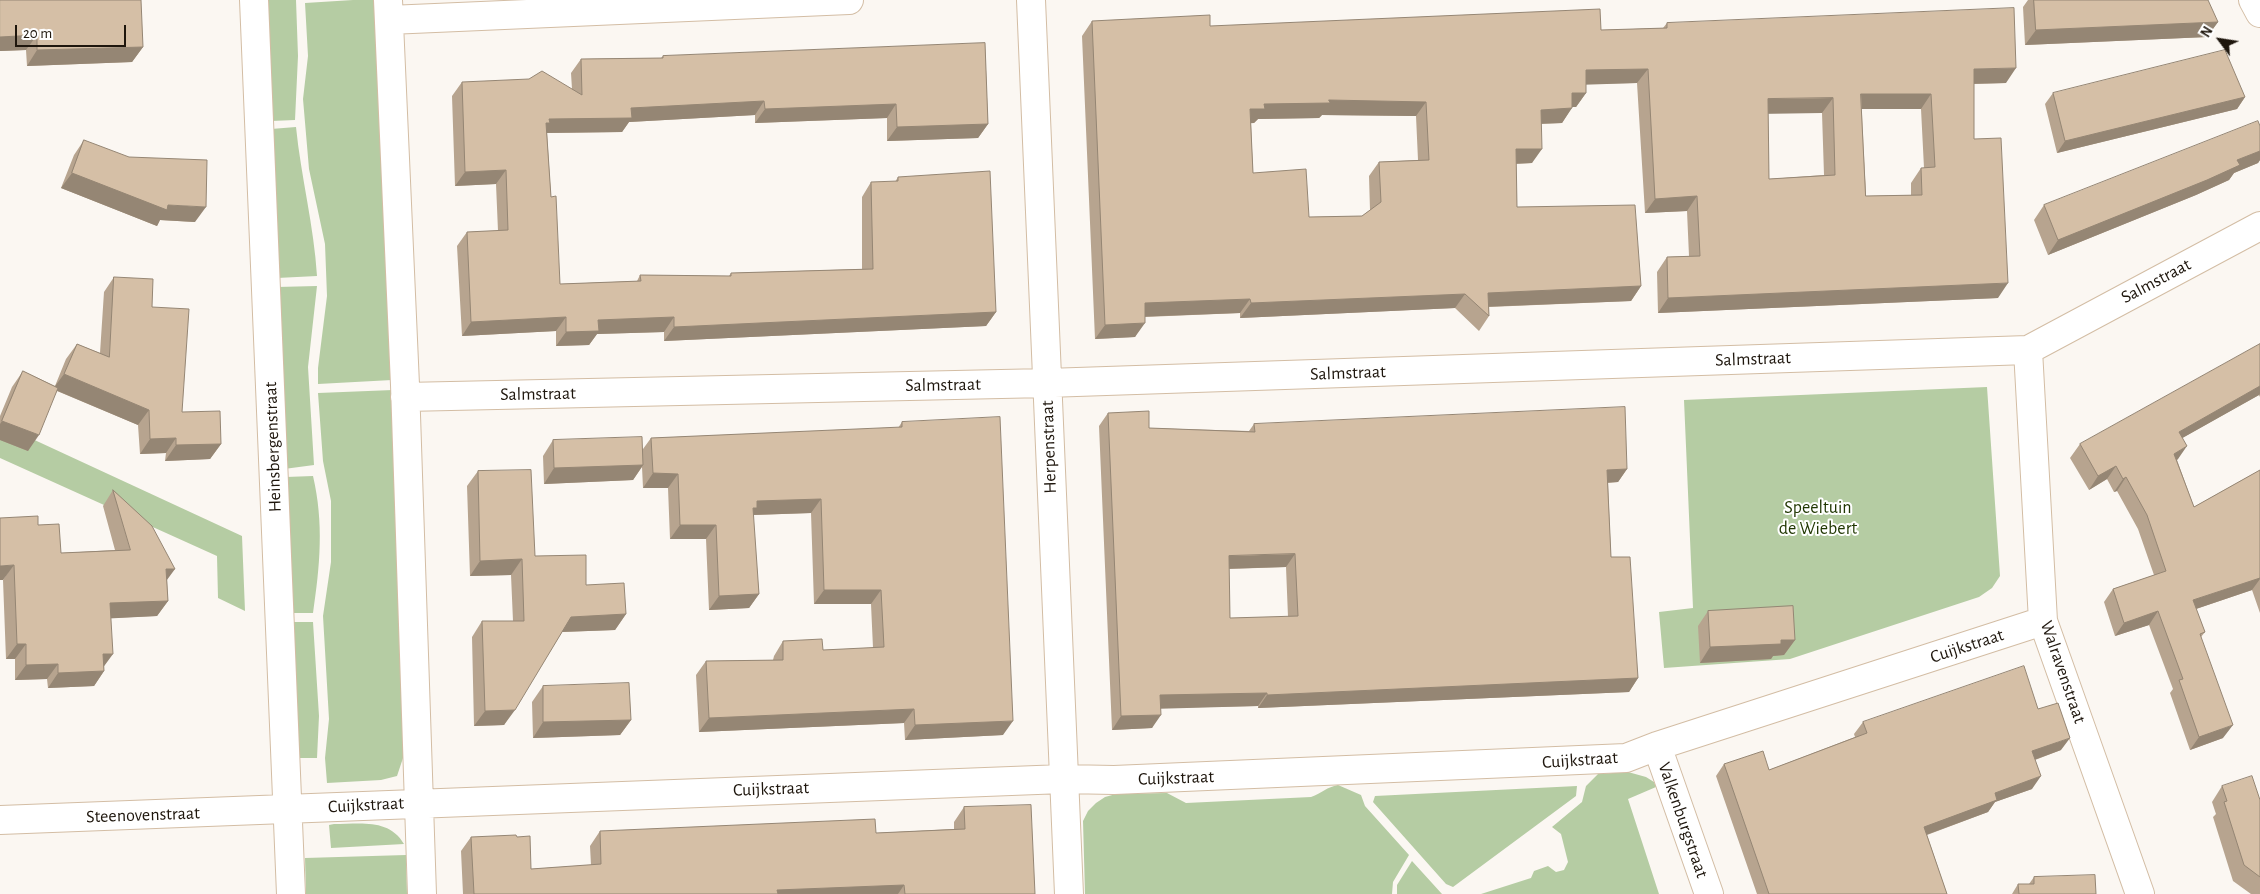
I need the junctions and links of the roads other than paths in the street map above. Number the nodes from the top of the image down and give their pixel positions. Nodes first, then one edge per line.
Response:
1 (254, 0) edge
2 (849, 0) edge
3 (1031, 0) edge
4 (2253, 0) edge
5 (388, 10) edge
6 (2260, 13) edge
7 (2260, 226) edge
8 (2028, 350) junction
9 (1047, 383) junction
10 (405, 397) junction
11 (2043, 621) junction
12 (1657, 746) junction
13 (1063, 778) junction
14 (420, 802) junction
15 (287, 809) junction
16 (0, 820) edge
17 (291, 894) edge
18 (422, 894) edge
19 (1069, 894) edge
20 (1709, 894) edge
21 (2140, 894) edge

1 - 15 street, Heinsbergenstraat
2 - 5 street
3 - 9 street, Herpenstraat
4 - 6 street
5 - 10 street
7 - 8 street, Salmstraat
8 - 9 street, Salmstraat
8 - 11 street, Walravenstraat
9 - 10 street, Salmstraat
9 - 13 street, Herpenstraat
10 - 14 street
11 - 12 street, Cuijkstraat
11 - 21 street, Walravenstraat
12 - 13 street, Cuijkstraat
12 - 20 street, Valkenburgstraat
13 - 14 street, Cuijkstraat
13 - 19 street, Herpenstraat
14 - 15 street, Cuijkstraat
14 - 18 street
15 - 16 street, Steenovenstraat
15 - 17 street, Heinsbergenstraat

